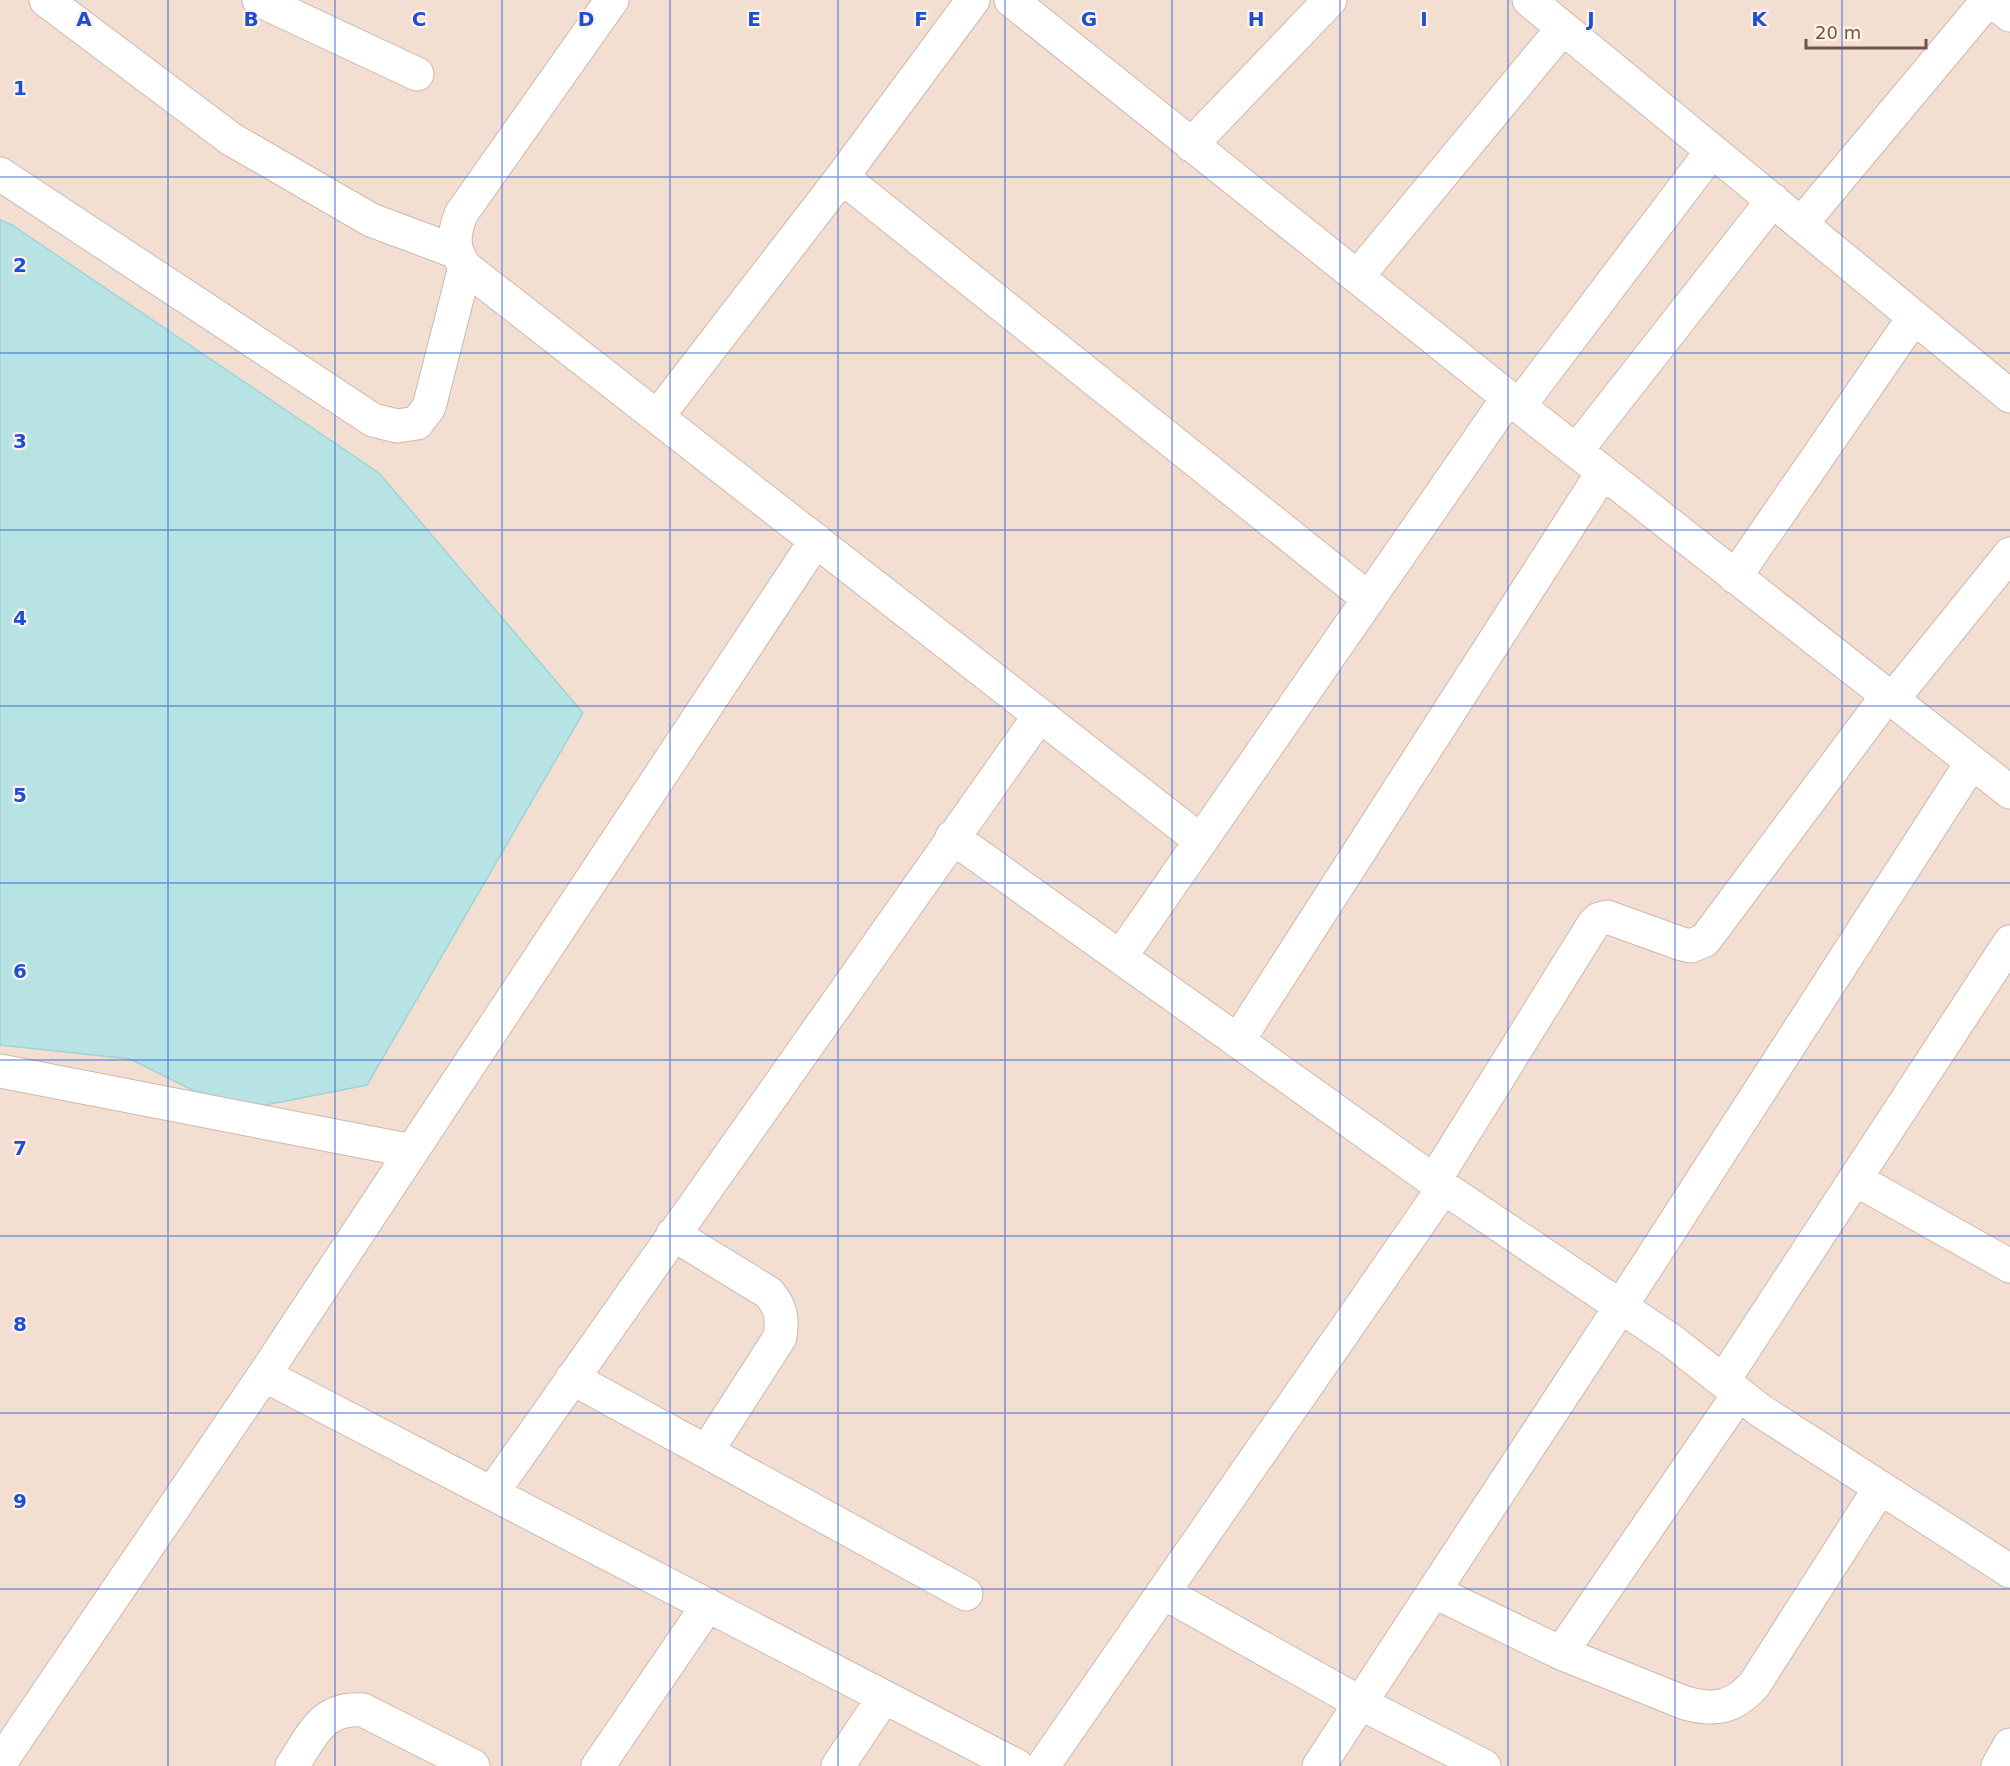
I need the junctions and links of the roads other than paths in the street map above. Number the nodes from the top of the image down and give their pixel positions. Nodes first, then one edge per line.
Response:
1 (46, 0) edge
2 (259, 0) edge
3 (612, 0) edge
4 (973, 0) edge
5 (1011, 0) edge
6 (1330, 0) edge
7 (1529, 0) edge
8 (1990, 0) edge
9 (2010, 15) edge
10 (1563, 28) junction
11 (417, 74) dead end
12 (1191, 145) junction
13 (1712, 151) junction
14 (0, 174) edge
15 (842, 177) junction
16 (1773, 200) junction
17 (1801, 224) junction
18 (460, 259) junction
19 (1358, 278) junction
20 (1914, 317) junction
21 (2010, 396) edge
22 (1514, 402) junction
23 (657, 417) junction
24 (1576, 451) junction
25 (1603, 472) junction
26 (816, 540) junction
27 (2010, 554) edge
28 (1736, 577) junction
29 (1369, 599) junction
30 (1890, 698) junction
31 (1040, 715) junction
32 (1972, 762) junction
33 (2010, 792) edge
34 (952, 837) junction
35 (1201, 841) junction
36 (2010, 942) edge
37 (1121, 956) junction
38 (1239, 1039) junction
39 (0, 1071) edge
40 (412, 1151) junction
41 (1855, 1179) junction
42 (1439, 1184) junction
43 (673, 1234) junction
44 (2010, 1266) edge
45 (1621, 1306) junction
46 (264, 1374) junction
47 (572, 1378) junction
48 (1731, 1388) junction
49 (707, 1452) junction
50 (1880, 1488) junction
51 (492, 1493) junction
52 (2010, 1570) edge
53 (1163, 1592) junction
54 (1435, 1592) junction
55 (966, 1594) dead end
56 (708, 1605) junction
57 (1561, 1653) junction
58 (884, 1697) junction
59 (1362, 1704) junction
60 (2010, 1745) edge
61 (0, 1763) edge
62 (292, 1766) edge
63 (473, 1766) edge
64 (598, 1766) edge
65 (838, 1766) edge
66 (1017, 1766) edge
67 (1043, 1766) edge
68 (1319, 1766) edge
69 (1484, 1766) edge
70 (1998, 1766) edge

1 - 18 street
2 - 11 street
3 - 18 street
4 - 15 street
5 - 12 street
6 - 12 street
7 - 10 street
8 - 9 street
8 - 17 street
10 - 13 street
10 - 19 street
12 - 19 street
13 - 16 street
13 - 22 street
14 - 18 street
15 - 23 street
15 - 29 street
16 - 17 street
16 - 24 street
17 - 20 street
18 - 23 street
19 - 22 street
20 - 21 street
20 - 28 street
22 - 24 street
22 - 29 street
23 - 26 street
24 - 25 street
25 - 28 street
25 - 38 street
26 - 31 street
26 - 40 street
27 - 30 street
28 - 30 street
29 - 35 street
30 - 32 street
30 - 42 street
31 - 34 street
31 - 35 street
32 - 33 street
32 - 45 street
34 - 37 street
34 - 43 street
35 - 37 street
36 - 41 street
37 - 38 street
38 - 42 street
39 - 40 street
40 - 46 street
41 - 44 street
41 - 48 street
42 - 45 street
42 - 53 street
43 - 47 street
43 - 49 street
45 - 48 street
45 - 54 street
46 - 51 street
46 - 61 street
47 - 49 street
47 - 51 street
48 - 50 street
48 - 57 street
49 - 55 street
50 - 52 street
50 - 57 street
51 - 56 street
53 - 59 street
53 - 67 street
54 - 57 street
54 - 59 street
56 - 58 street
56 - 64 street
58 - 65 street
58 - 66 street
59 - 68 street
59 - 69 street
60 - 70 street
62 - 63 street

